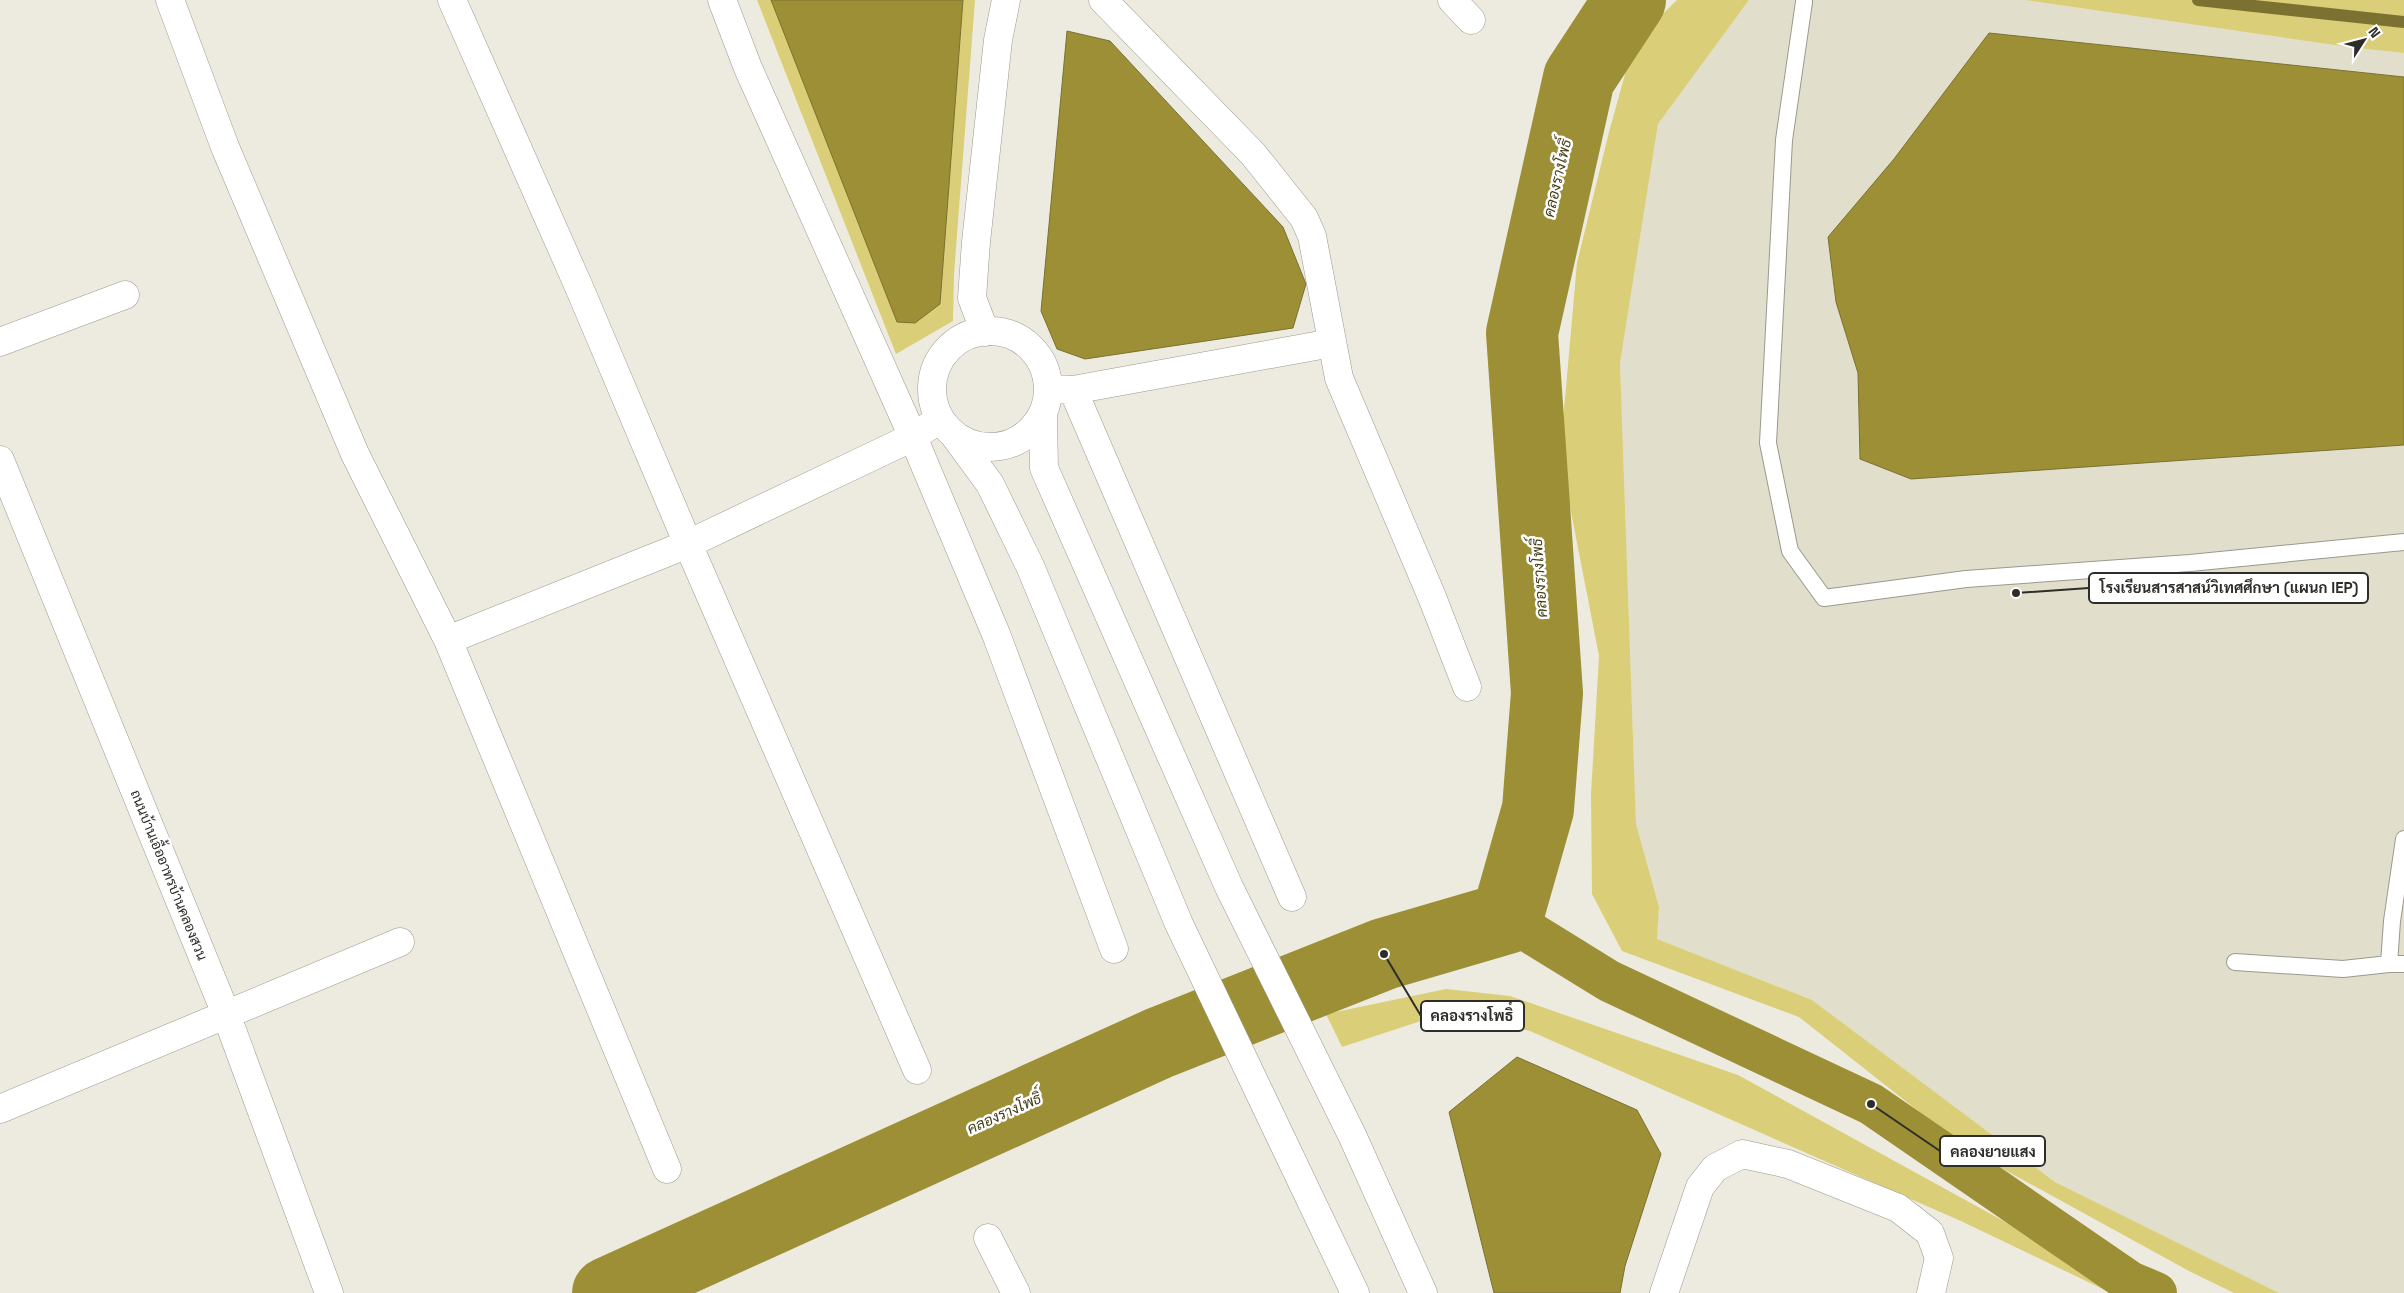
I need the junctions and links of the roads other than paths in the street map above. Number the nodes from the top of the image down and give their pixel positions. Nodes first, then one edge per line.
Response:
1 (170, 0) edge
2 (452, 0) edge
3 (722, 0) edge
4 (1006, 0) edge
5 (1103, 0) edge
6 (1452, 0) edge
7 (1804, 2) dead end
8 (1471, 20) dead end
9 (125, 295) dead end
10 (985, 332) junction
11 (0, 342) edge
12 (1332, 343) junction
13 (1060, 390) junction
14 (1042, 416) junction
15 (947, 427) junction
16 (913, 437) junction
17 (0, 460) edge
18 (2404, 542) edge
19 (688, 544) junction
20 (448, 640) junction
21 (1466, 687) dead end
22 (2404, 839) edge
23 (1292, 897) dead end
24 (400, 942) dead end
25 (1114, 949) dead end
26 (2235, 962) dead end
27 (2396, 964) edge
28 (226, 1014) junction
29 (917, 1070) dead end
30 (0, 1109) edge
31 (667, 1169) dead end
32 (988, 1238) dead end
33 (329, 1293) edge
34 (1016, 1293) edge
35 (1355, 1293) edge
36 (1423, 1293) edge
37 (1664, 1293) edge
38 (1931, 1293) edge

1 - 20 street
2 - 19 street
3 - 16 street
4 - 10 street
5 - 12 street
6 - 8 street
7 - 18 lane
9 - 11 street
10 - 13 street
10 - 15 street
12 - 13 street
12 - 21 street
13 - 14 street
13 - 23 street
14 - 15 street
14 - 36 street
15 - 16 street
15 - 35 street
16 - 19 street
16 - 25 street
17 - 28 street, ถนนบ้านเอื้ออาทรบ้านคลองสวน
19 - 20 street
19 - 29 street
20 - 31 street
22 - 27 lane
24 - 28 street
26 - 27 lane
28 - 30 street
28 - 33 street, ถนนบ้านเอื้ออาทรบ้านคลองสวน
32 - 34 street
37 - 38 street

